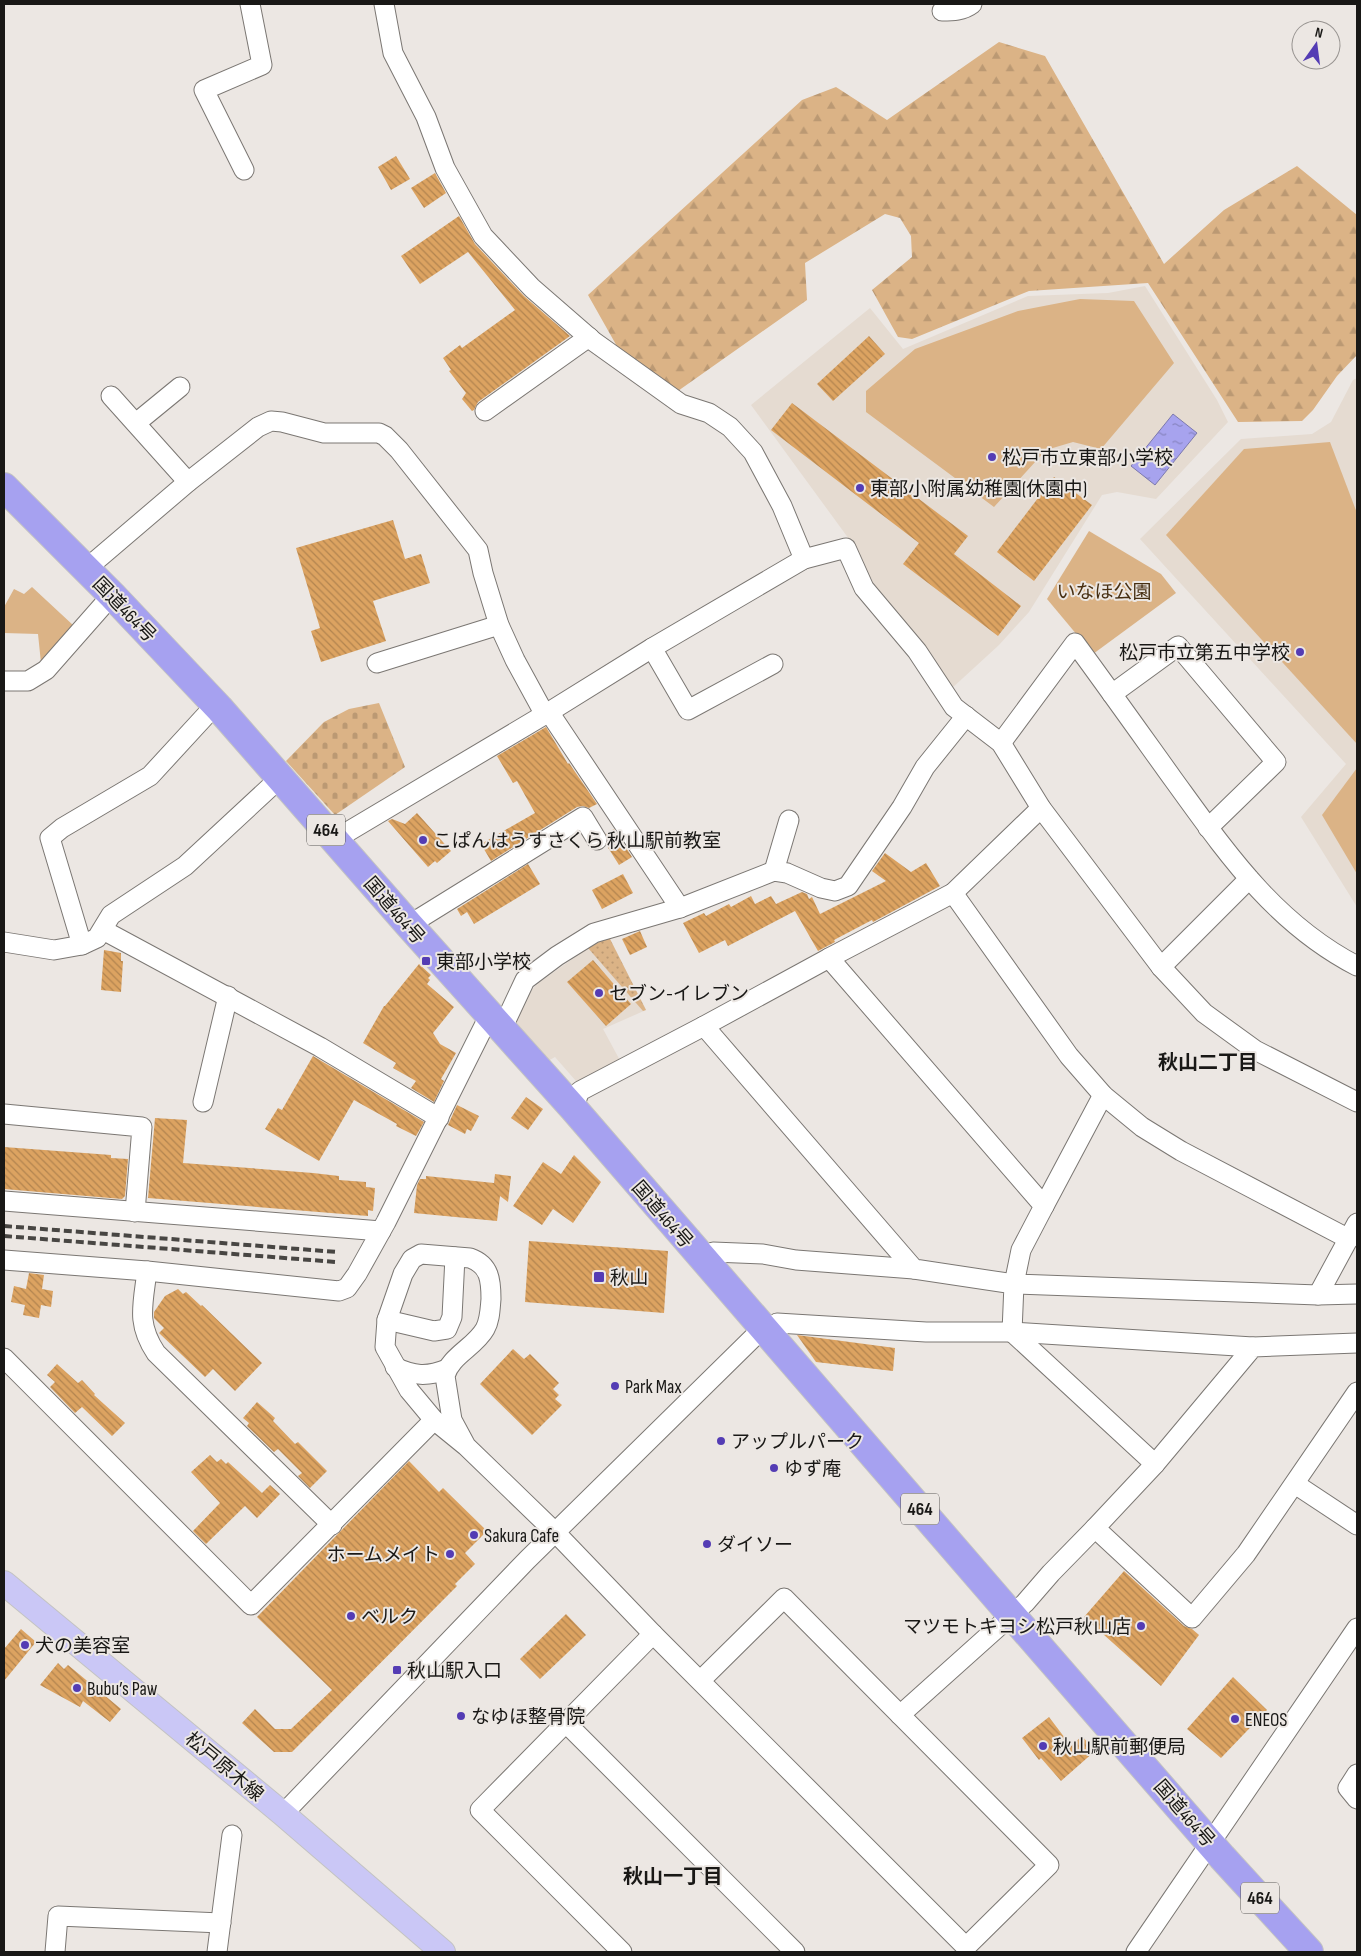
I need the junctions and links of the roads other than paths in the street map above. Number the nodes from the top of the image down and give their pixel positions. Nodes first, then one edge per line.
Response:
1 (250, 4) edge
2 (384, 4) edge
3 (972, 4) edge
4 (942, 11) dead end
5 (244, 170) dead end
6 (588, 337) junction
7 (180, 388) dead end
8 (111, 396) dead end
9 (485, 411) dead end
10 (136, 424) junction
11 (188, 482) junction
12 (4, 487) edge
13 (804, 559) junction
14 (86, 569) junction
15 (112, 595) junction
16 (499, 625) junction
17 (652, 648) junction
18 (377, 663) dead end
19 (773, 664) dead end
20 (4, 680) edge
21 (1112, 694) junction
22 (219, 708) junction
23 (547, 714) junction
24 (966, 716) junction
25 (1001, 743) junction
26 (281, 777) junction
27 (1041, 808) junction
28 (789, 820) dead end
29 (1208, 828) junction
30 (334, 840) junction
31 (597, 840) dead end
32 (774, 872) junction
33 (1249, 879) junction
34 (953, 893) junction
35 (680, 908) junction
36 (409, 925) junction
37 (103, 930) junction
38 (4, 942) edge
39 (82, 944) junction
40 (829, 958) junction
41 (1357, 966) edge
42 (1161, 967) junction
43 (228, 996) junction
44 (495, 1022) junction
45 (704, 1026) junction
46 (1103, 1095) junction
47 (203, 1102) dead end
48 (1357, 1102) edge
49 (573, 1108) junction
50 (4, 1114) edge
51 (439, 1118) junction
52 (4, 1201) edge
53 (1044, 1206) junction
54 (135, 1212) junction
55 (381, 1231) junction
56 (1353, 1231) edge
57 (713, 1252) dead end
58 (455, 1257) junction
59 (4, 1260) edge
60 (914, 1269) junction
61 (147, 1271) junction
62 (1014, 1284) junction
63 (1357, 1294) edge
64 (1318, 1295) junction
65 (387, 1320) junction
66 (770, 1326) junction
67 (1012, 1332) junction
68 (1357, 1343) edge
69 (1253, 1347) junction
70 (4, 1358) edge
71 (395, 1367) junction
72 (447, 1369) junction
73 (1357, 1392) edge
74 (434, 1420) junction
75 (466, 1446) junction
76 (1155, 1464) junction
77 (1295, 1484) junction
78 (332, 1525) junction
79 (1357, 1525) edge
80 (1095, 1528) junction
81 (555, 1532) junction
82 (4, 1583) edge
83 (1012, 1615) junction
84 (1357, 1628) edge
85 (653, 1634) junction
86 (701, 1680) junction
87 (900, 1715) junction
88 (566, 1723) junction
89 (1357, 1774) edge
90 (1357, 1799) edge
91 (283, 1814) junction
92 (232, 1835) dead end
93 (1211, 1843) junction
94 (222, 1923) junction
95 (968, 1949) edge
96 (55, 1952) edge
97 (217, 1952) edge
98 (443, 1952) edge
99 (622, 1952) edge
100 (795, 1952) edge
101 (1136, 1952) edge
102 (1309, 1952) edge

1 - 5 street
2 - 6 street
3 - 4 street
6 - 9 street
6 - 13 street
7 - 10 street
8 - 10 street
10 - 11 street
11 - 14 street
11 - 16 street
12 - 14 highway, 国道464号 / 464
13 - 17 street
13 - 24 street
14 - 15 highway, 国道464号 / 464
15 - 20 street
15 - 22 highway, 国道464号 / 464
16 - 18 street
16 - 23 street
17 - 19 street
17 - 23 street
21 - 25 street
21 - 29 street
21 - 29 street
22 - 26 highway, 国道464号 / 464
22 - 39 street
23 - 30 street
23 - 35 street
24 - 25 street
24 - 32 street
25 - 27 street
26 - 30 highway, 国道464号 / 464
26 - 37 street
27 - 34 street
27 - 42 street
28 - 32 street
29 - 33 street
30 - 36 highway, 国道464号 / 464
31 - 36 street
32 - 35 street
33 - 41 street
33 - 42 street
34 - 40 street
34 - 46 street
35 - 44 street
36 - 44 highway, 国道464号 / 464
37 - 39 street
37 - 43 street
38 - 39 street
40 - 45 street
40 - 53 street
42 - 48 street
43 - 47 street
43 - 51 street
44 - 49 highway, 国道464号 / 464
44 - 51 street
45 - 49 street
45 - 60 street
46 - 53 street
46 - 56 street
49 - 66 highway, 国道464号 / 464
50 - 54 street
51 - 55 street
52 - 54 street
53 - 62 street
54 - 55 street
55 - 61 street
56 - 64 street
57 - 60 street
58 - 65 street
58 - 65 street
58 - 72 street
59 - 61 street
60 - 62 street
61 - 78 street
62 - 64 street
62 - 67 street
63 - 64 street
65 - 71 street
66 - 67 street
66 - 81 street
66 - 83 highway, 国道464号 / 464
67 - 69 street
67 - 76 street
68 - 69 street
69 - 76 street
70 - 78 street
71 - 72 street
71 - 74 street
72 - 75 street
73 - 77 street
74 - 75 street
74 - 78 street
75 - 81 street
76 - 80 street
77 - 79 street
77 - 80 street
80 - 83 street
81 - 85 street
81 - 91 street
82 - 91 main road, 松戸原木線
83 - 87 street
83 - 93 highway, 国道464号 / 464
84 - 93 street
85 - 86 street
85 - 88 street
86 - 87 street
86 - 95 street
87 - 95 street
88 - 99 street
88 - 100 street
89 - 90 street
91 - 98 main road, 松戸原木線
92 - 94 street
93 - 101 street
93 - 102 highway, 国道464号 / 464
94 - 96 street
94 - 97 street

